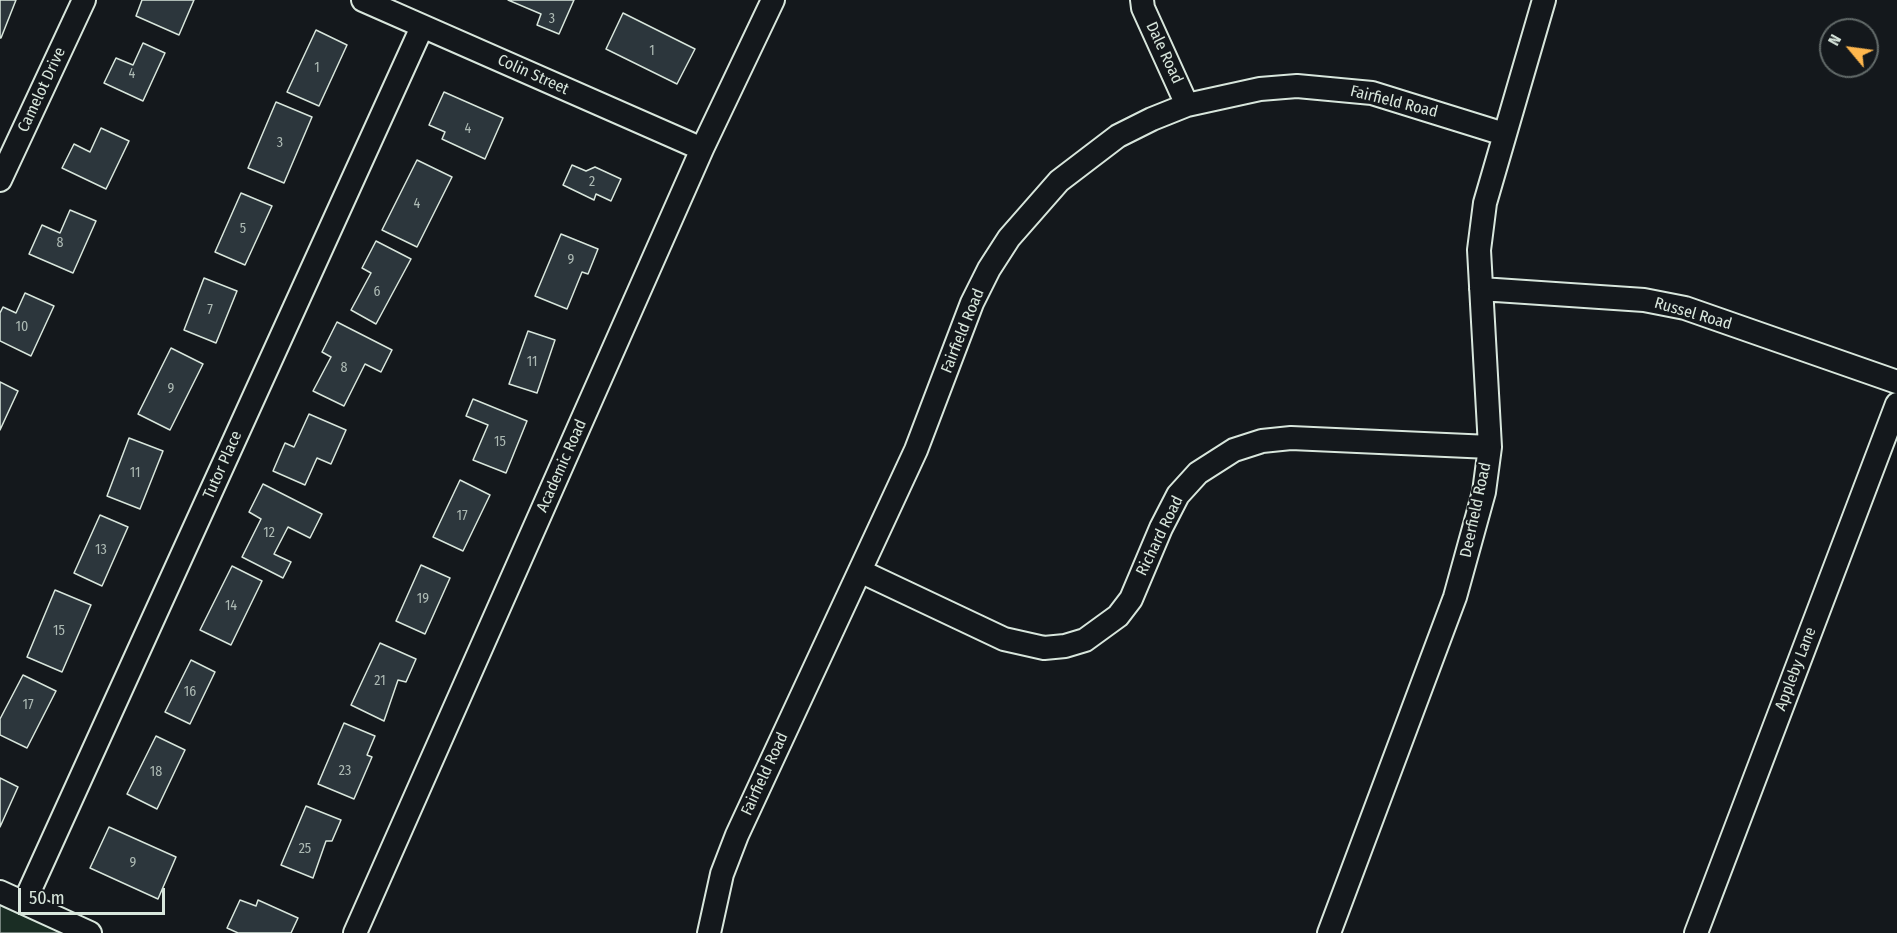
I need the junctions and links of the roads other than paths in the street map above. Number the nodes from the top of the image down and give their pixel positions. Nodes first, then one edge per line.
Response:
1 (84, 0) edge
2 (363, 0) edge
3 (774, 0) edge
4 (1142, 0) edge
5 (1544, 0) edge
6 (422, 27) junction
7 (1186, 105) junction
8 (1504, 134) junction
9 (702, 149) junction
10 (0, 180) edge
11 (1481, 289) junction
12 (1897, 382) edge
13 (1897, 404) edge
14 (1490, 447) junction
15 (860, 571) junction
16 (0, 892) edge
17 (24, 903) junction
18 (90, 933) edge
19 (355, 933) edge
20 (710, 933) edge
21 (1329, 933) edge
22 (1696, 933) edge

1 - 10 street, Camelot Drive
2 - 6 street, Colin Street
3 - 9 street, Academic Road
4 - 7 street, Dale Road
5 - 8 street, Deerfield Road
6 - 9 street, Colin Street
6 - 17 street, Tutor Place
7 - 8 street, Fairfield Road
7 - 15 street, Fairfield Road
8 - 11 street, Deerfield Road
9 - 19 street, Academic Road
11 - 12 street, Russel Road
11 - 14 street, Deerfield Road
13 - 22 street, Appleby Lane
14 - 15 street, Richard Road
14 - 21 street, Deerfield Road
15 - 20 street, Fairfield Road
16 - 17 street
17 - 18 street

